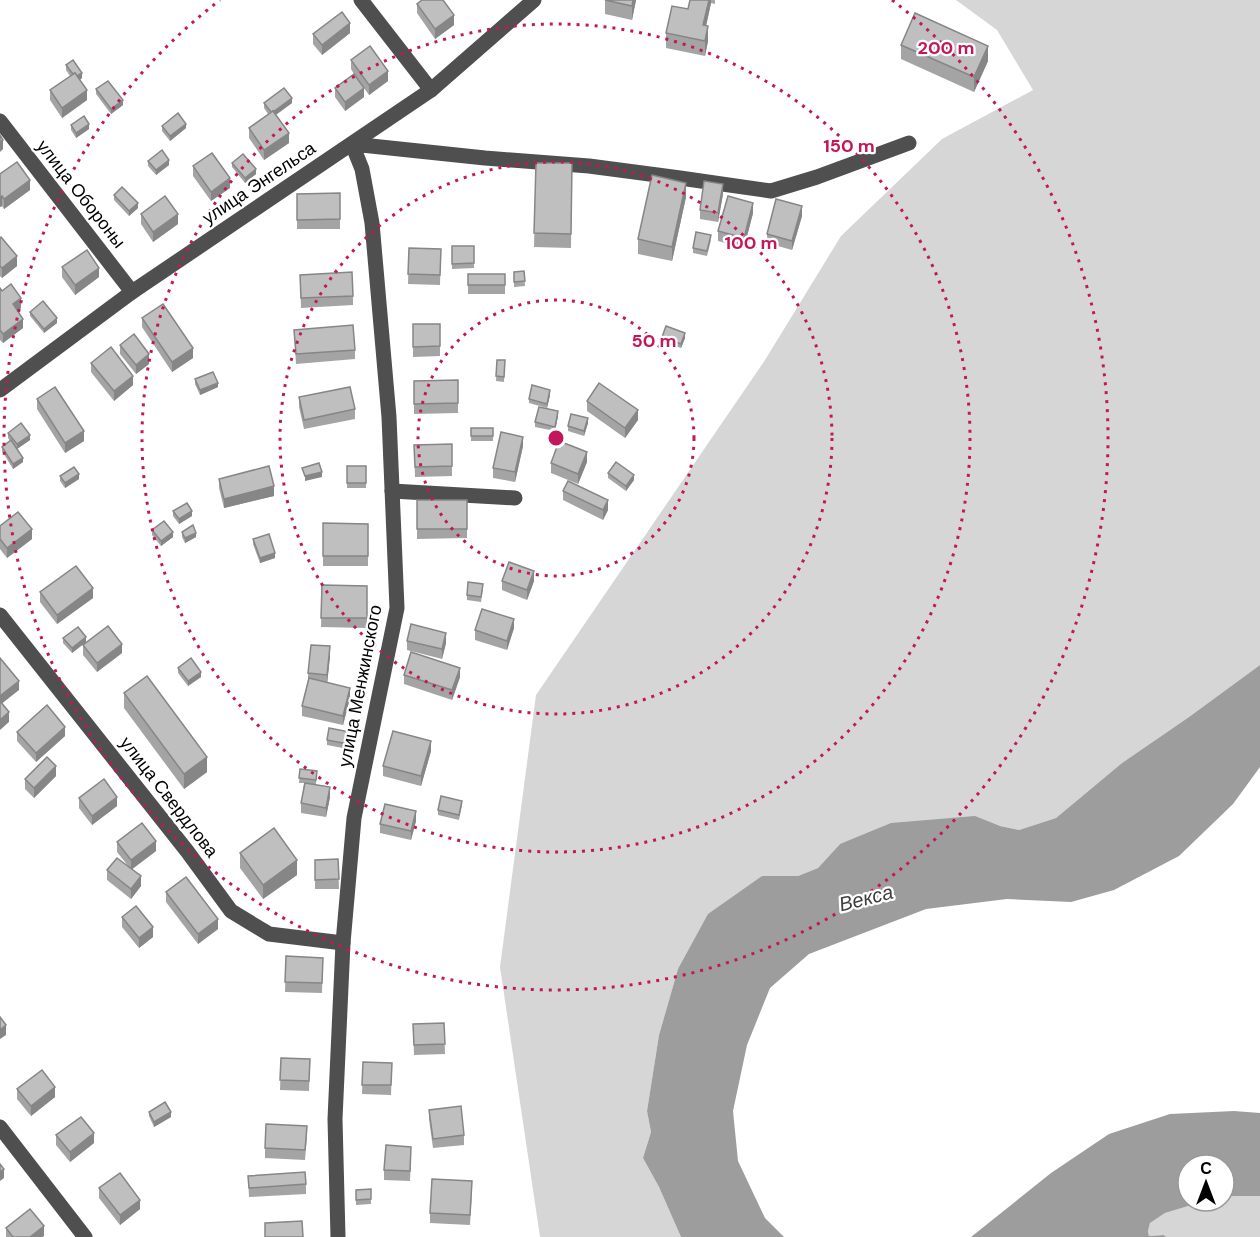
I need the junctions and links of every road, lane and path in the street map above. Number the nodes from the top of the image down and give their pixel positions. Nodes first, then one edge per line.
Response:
1 (361, 0) edge
2 (534, 0) edge
3 (431, 90) junction
4 (0, 121) edge
5 (909, 143) dead end
6 (352, 144) junction
7 (132, 292) junction
8 (0, 390) edge
9 (392, 491) junction
10 (515, 498) dead end
11 (0, 615) edge
12 (343, 943) junction
13 (0, 1127) edge
14 (85, 1237) edge
15 (338, 1237) edge

1 - 3 street
2 - 3 street, улица Энгельса
3 - 6 street, улица Энгельса
4 - 7 street, улица Обороны
5 - 6 street
6 - 7 street, улица Энгельса
6 - 9 street, улица Менжинского
7 - 8 street, улица Энгельса
9 - 10 street
9 - 12 street, улица Менжинского
11 - 12 street, улица Свердлова
12 - 15 street, улица Менжинского
13 - 14 street

